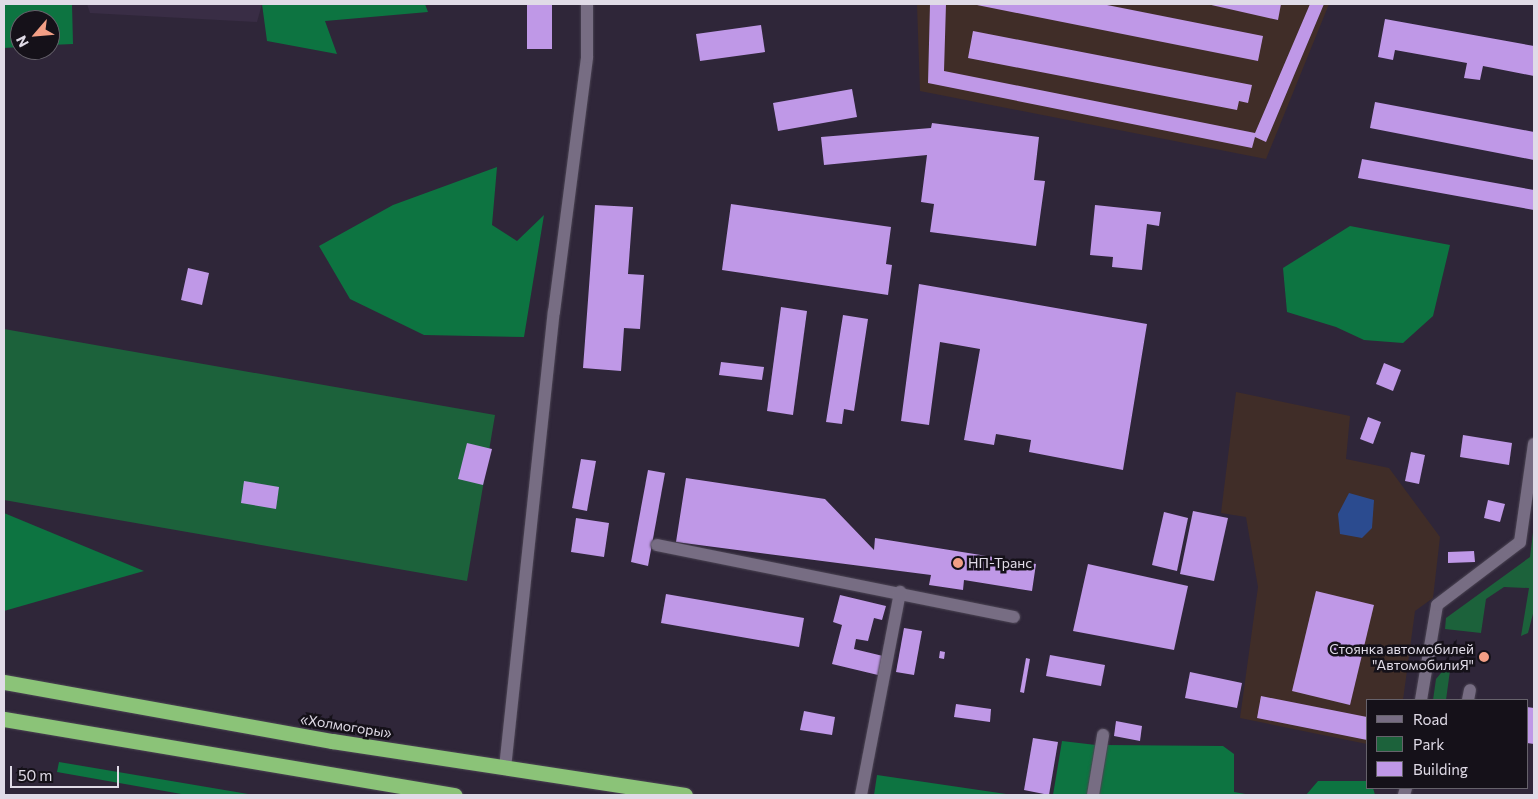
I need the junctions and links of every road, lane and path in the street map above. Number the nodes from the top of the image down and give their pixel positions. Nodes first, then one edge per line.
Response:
1 (586, 4) edge
2 (1534, 444) edge
3 (657, 546) dead end
4 (900, 592) junction
5 (1014, 617) dead end
6 (4, 682) edge
7 (1421, 699) edge
8 (4, 719) edge
9 (1103, 735) dead end
10 (505, 768) junction
11 (455, 795) edge
12 (685, 795) edge
13 (861, 795) edge
14 (1093, 795) edge

1 - 10 street
2 - 7 street
3 - 4 street
4 - 5 street
4 - 13 street
6 - 10 highway, «Холмогоры»
8 - 11 highway
9 - 14 street
10 - 12 highway, «Холмогоры»

